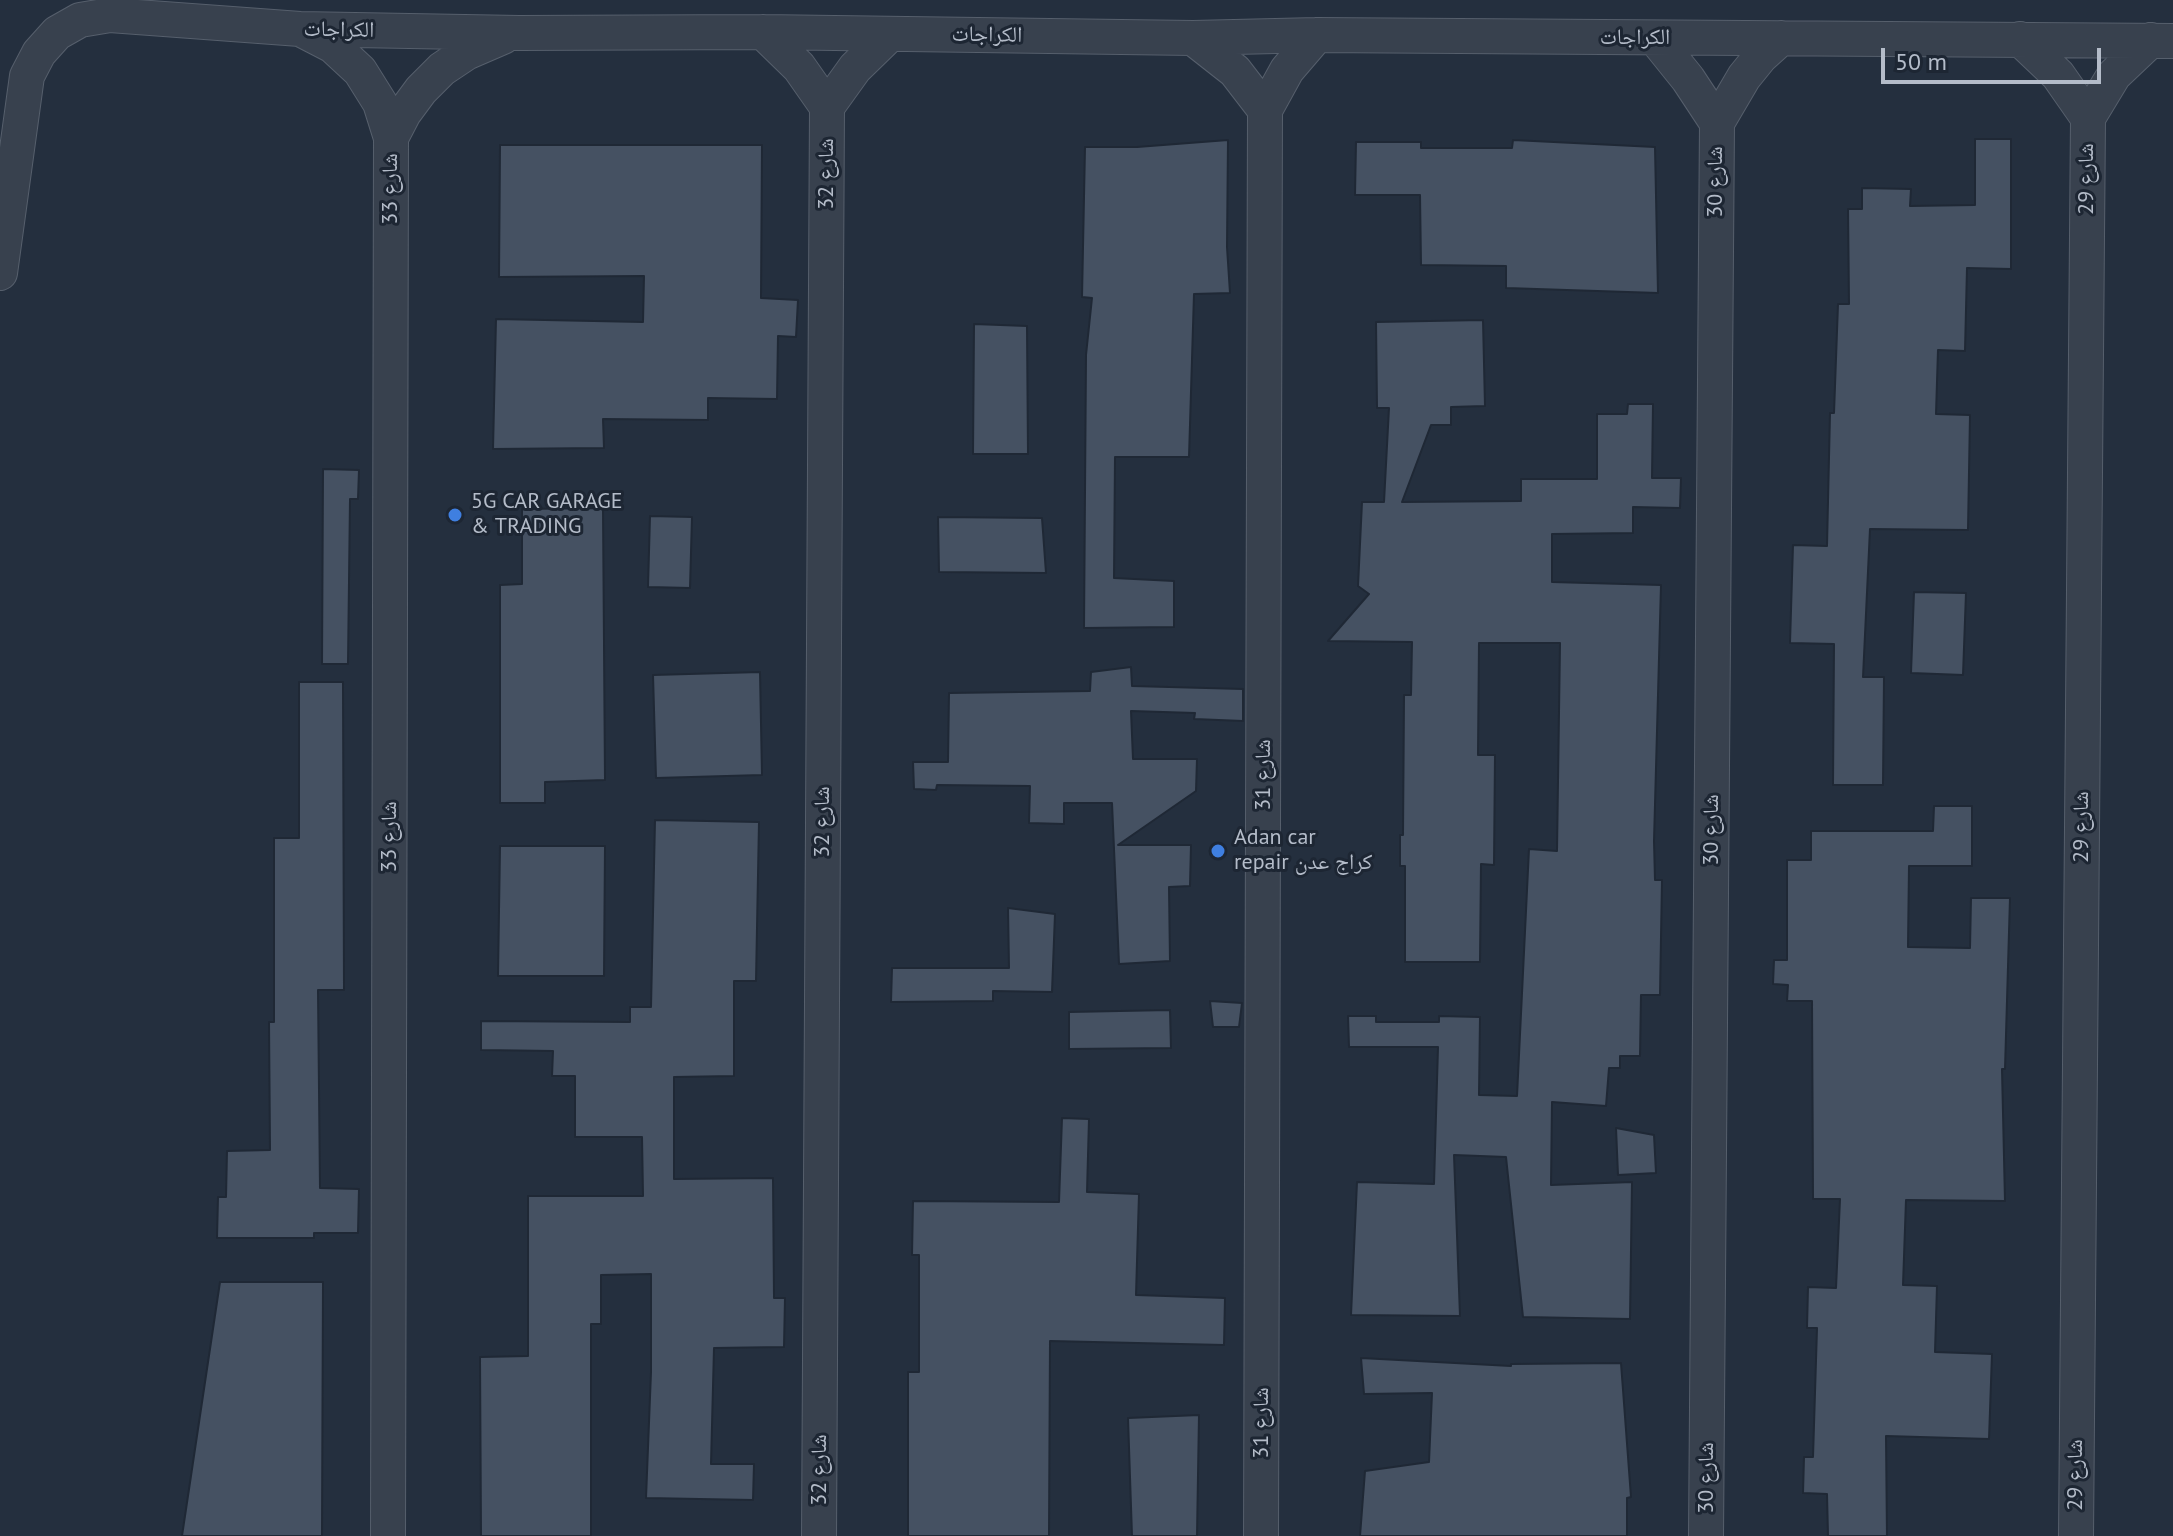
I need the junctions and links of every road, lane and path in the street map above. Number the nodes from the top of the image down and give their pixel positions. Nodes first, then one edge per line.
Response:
1 (113, 8) edge
2 (300, 29) junction
3 (763, 32) junction
4 (519, 33) junction
5 (890, 34) junction
6 (1317, 35) junction
7 (1193, 38) junction
8 (1655, 38) junction
9 (1781, 38) junction
10 (2020, 39) junction
11 (2162, 40) edge
12 (827, 107) junction
13 (1265, 110) junction
14 (2088, 118) junction
15 (1717, 123) junction
16 (391, 138) junction
17 (0, 273) edge
18 (388, 1536) edge
19 (819, 1536) edge
20 (1261, 1536) edge
21 (1706, 1536) edge
22 (2076, 1536) edge

1 - 2 street, الكراجات
1 - 17 street, الكراجات
2 - 4 street, الكراجات
2 - 16 street, شارع 33
3 - 4 street, الكراجات
3 - 5 street, الكراجات
3 - 12 street, شارع 32
4 - 16 street, شارع 33
5 - 7 street, الكراجات
5 - 12 street, شارع 32
6 - 7 street, الكراجات
6 - 8 street, الكراجات
6 - 13 street, شارع 31
7 - 13 street
8 - 9 street, الكراجات
8 - 15 street, شارع 30
9 - 10 street, الكراجات
9 - 15 street, شارع 30
10 - 11 street, الكراجات
10 - 14 street, شارع 29
11 - 14 street, شارع 29
12 - 19 street, شارع 32
13 - 20 street, شارع 31
14 - 22 street, شارع 29
15 - 21 street, شارع 30
16 - 18 street, شارع 33

